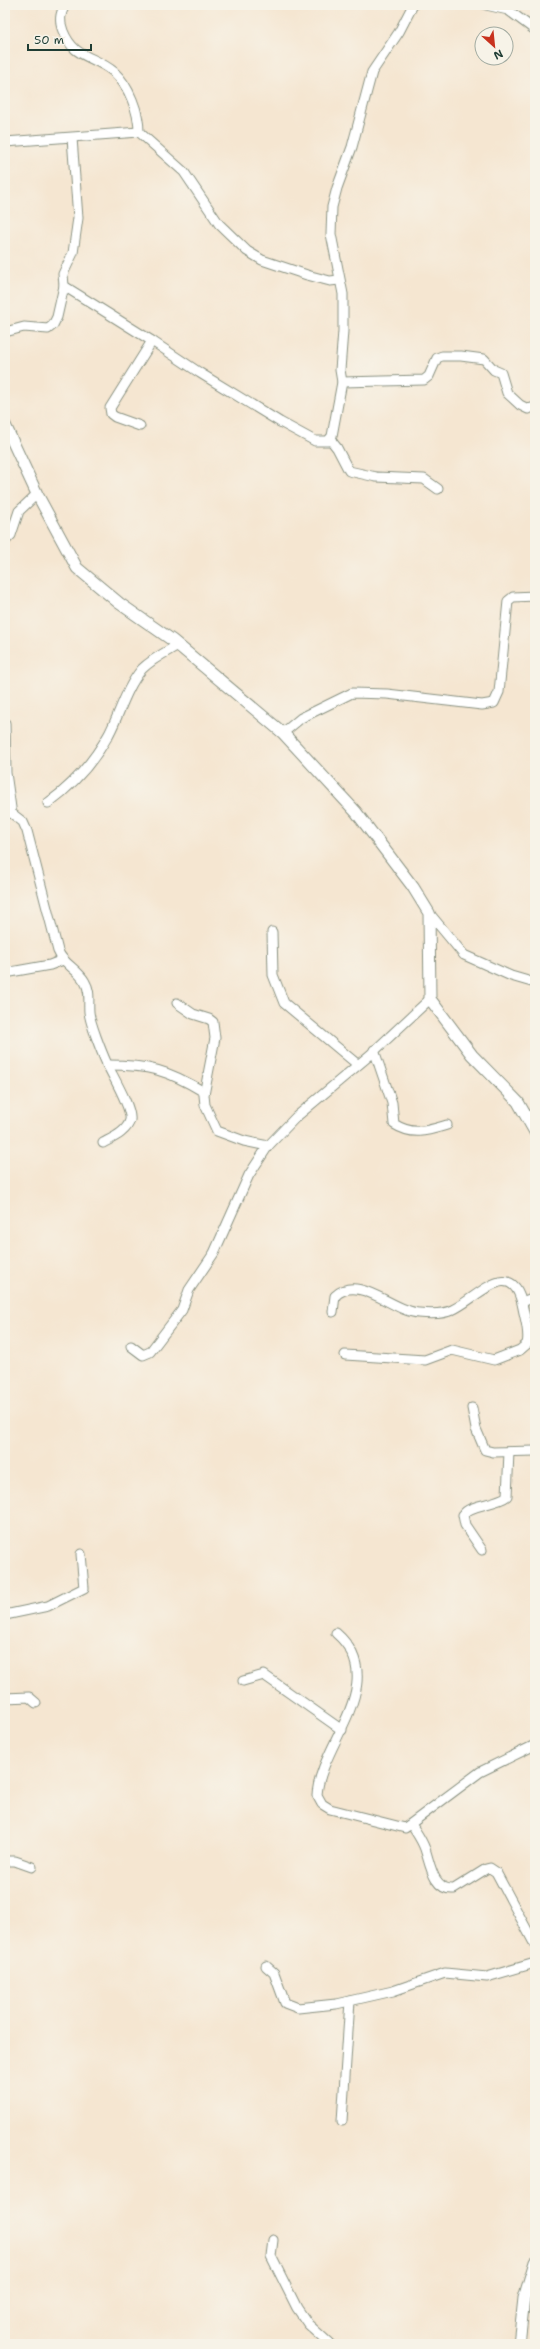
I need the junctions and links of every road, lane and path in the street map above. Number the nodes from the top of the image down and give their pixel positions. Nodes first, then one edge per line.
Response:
1 (65, 5) edge
2 (413, 5) edge
3 (486, 5) edge
4 (535, 30) edge
5 (139, 132) junction
6 (72, 138) junction
7 (5, 142) edge
8 (339, 280) junction
9 (64, 286) junction
10 (5, 332) edge
11 (152, 341) junction
12 (342, 382) junction
13 (535, 407) edge
14 (5, 425) edge
15 (140, 426) dead end
16 (330, 439) junction
17 (438, 489) dead end
18 (37, 494) junction
19 (5, 541) edge
20 (535, 596) edge
21 (178, 645) junction
22 (5, 723) edge
23 (283, 733) junction
24 (48, 803) dead end
25 (8, 814) edge
26 (429, 913) junction
27 (272, 932) dead end
28 (63, 960) junction
29 (5, 973) edge
30 (535, 983) edge
31 (430, 999) junction
32 (177, 1003) dead end
33 (374, 1050) junction
34 (357, 1064) junction
35 (107, 1065) junction
36 (204, 1092) junction
37 (447, 1125) dead end
38 (535, 1132) edge
39 (103, 1143) dead end
40 (268, 1146) junction
41 (535, 1297) edge
42 (522, 1302) junction
43 (333, 1312) dead end
44 (131, 1346) dead end
45 (345, 1355) dead end
46 (472, 1408) dead end
47 (535, 1451) edge
48 (509, 1452) junction
49 (482, 1550) dead end
50 (81, 1554) dead end
51 (5, 1615) edge
52 (336, 1633) dead end
53 (243, 1681) dead end
54 (5, 1698) edge
55 (36, 1703) dead end
56 (342, 1730) junction
57 (535, 1745) edge
58 (411, 1824) junction
59 (5, 1861) edge
60 (32, 1867) dead end
61 (535, 1945) edge
62 (535, 1963) edge
63 (266, 1966) dead end
64 (350, 2001) junction
65 (342, 2121) dead end
66 (273, 2240) dead end
67 (535, 2262) edge
68 (330, 2344) edge
69 (519, 2344) edge

1 - 5 street
2 - 8 street
3 - 4 street
5 - 6 street
5 - 8 street
6 - 7 street
6 - 9 street
8 - 12 street
9 - 10 street
9 - 11 street
11 - 15 street
11 - 16 street
12 - 13 street
12 - 16 street
14 - 18 street
16 - 17 street
18 - 19 street
18 - 21 street
20 - 23 street
21 - 23 street
21 - 24 street
22 - 25 street
23 - 26 street
25 - 28 street
26 - 30 street
26 - 31 street
27 - 34 street
28 - 29 street
28 - 35 street
31 - 33 street
31 - 38 street
32 - 36 street
33 - 34 street
33 - 37 street
34 - 40 street
35 - 36 street
35 - 39 street
36 - 40 street
40 - 44 street
41 - 42 street
42 - 43 street
42 - 45 street
46 - 48 street
47 - 48 street
48 - 49 street
50 - 51 street
52 - 56 street
53 - 56 street
54 - 55 street
56 - 58 street
57 - 58 street
58 - 61 street
59 - 60 street
62 - 64 street
63 - 64 street
64 - 65 street
66 - 68 street
67 - 69 street

